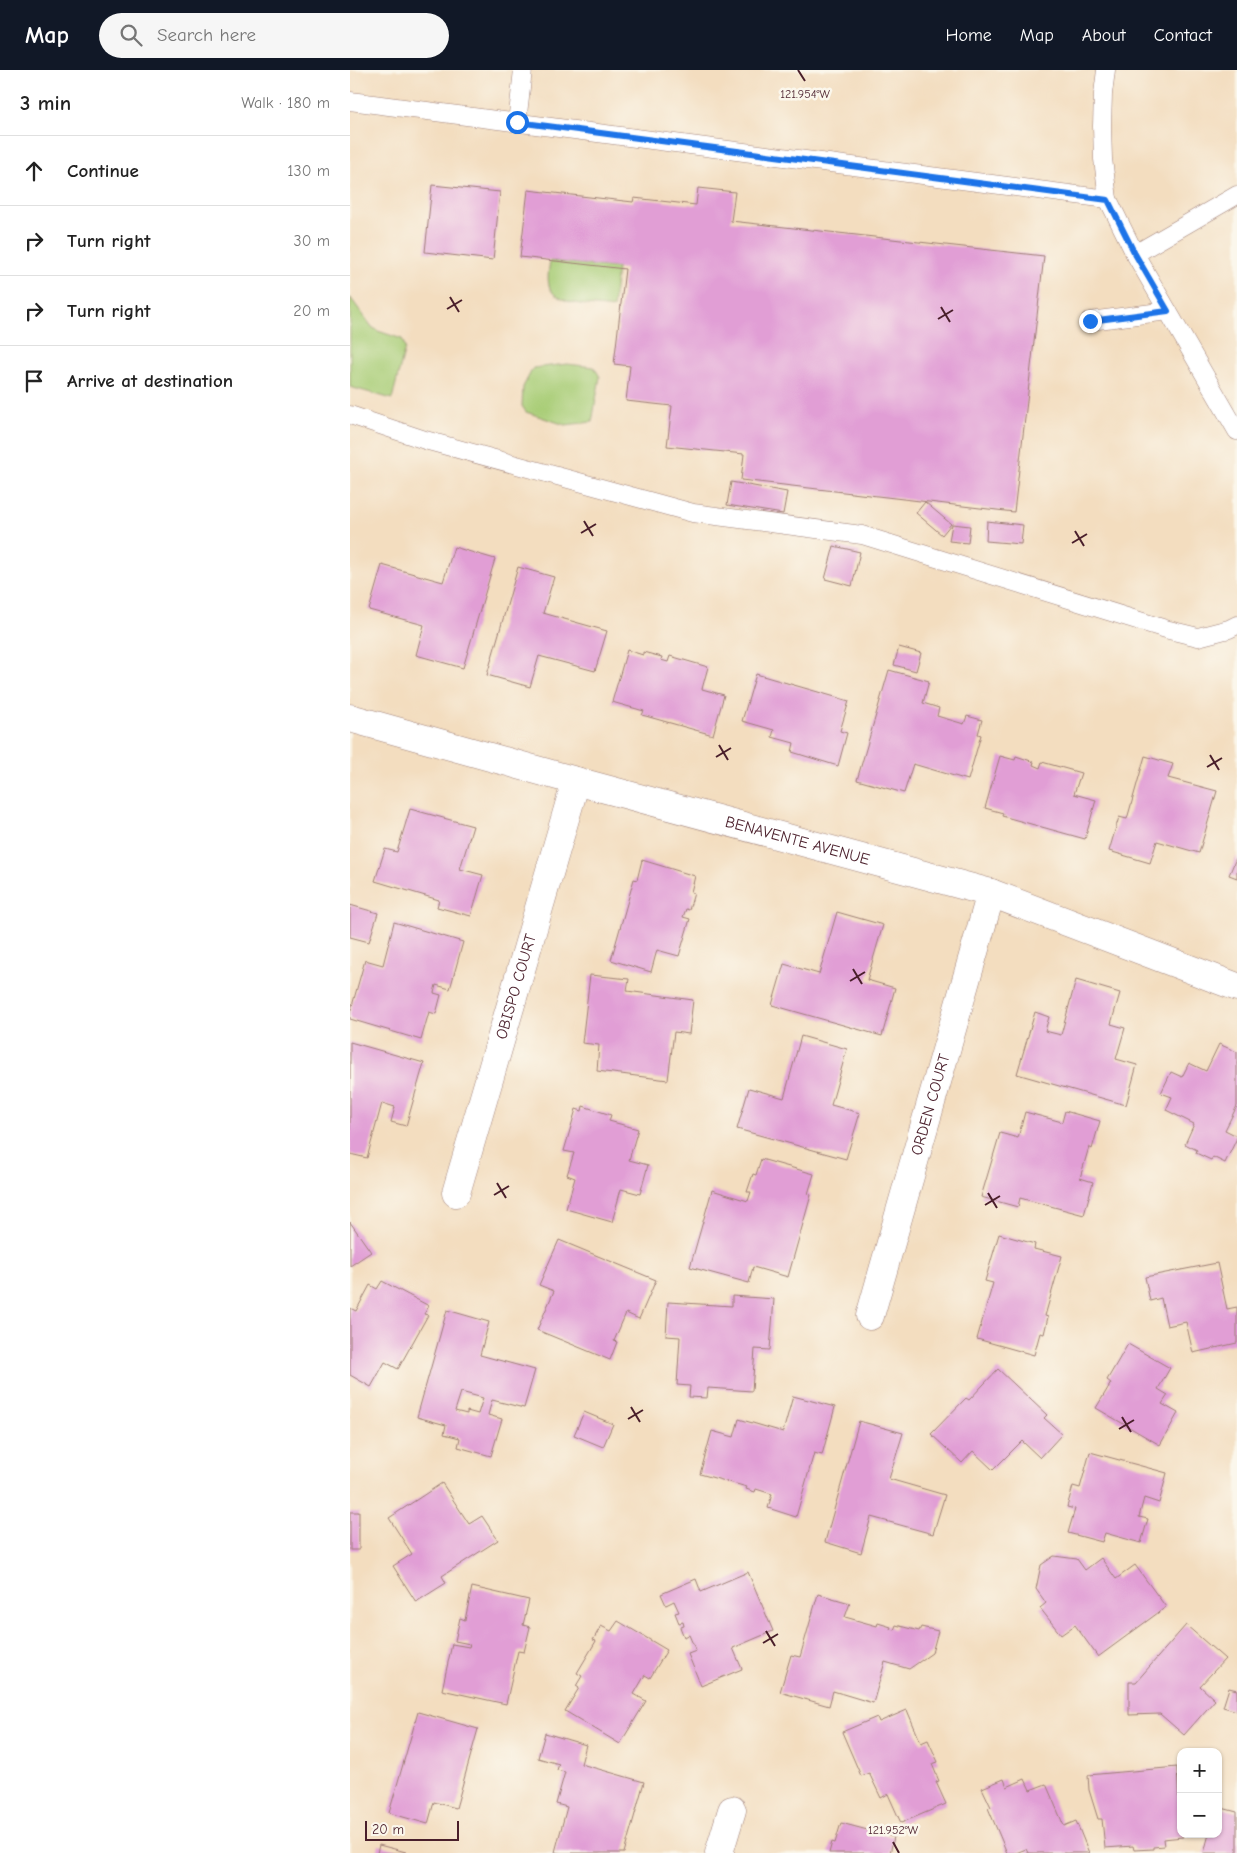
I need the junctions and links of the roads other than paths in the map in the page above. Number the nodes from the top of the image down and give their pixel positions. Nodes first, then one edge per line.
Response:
1 (524, 70) edge
2 (1106, 70) edge
3 (350, 101) edge
4 (517, 122) junction
5 (1237, 195) edge
6 (1108, 200) junction
7 (1135, 254) junction
8 (1168, 311) junction
9 (1090, 321) dead end
10 (350, 415) edge
11 (1237, 431) edge
12 (1237, 625) edge
13 (350, 718) edge
14 (576, 781) junction
15 (991, 893) junction
16 (1237, 987) edge
17 (456, 1193) dead end
18 (870, 1316) dead end
19 (732, 1810) dead end
20 (719, 1853) edge

1 - 4 lane
2 - 6 lane
3 - 4 lane
4 - 6 lane
5 - 7 lane
6 - 7 lane
7 - 8 lane
8 - 9 lane
8 - 11 lane
10 - 12 lane
13 - 14 street, BENAVENTE AVENUE
14 - 15 street, BENAVENTE AVENUE
14 - 17 street, OBISPO COURT
15 - 16 street, BENAVENTE AVENUE
15 - 18 street, ORDEN COURT
19 - 20 street

